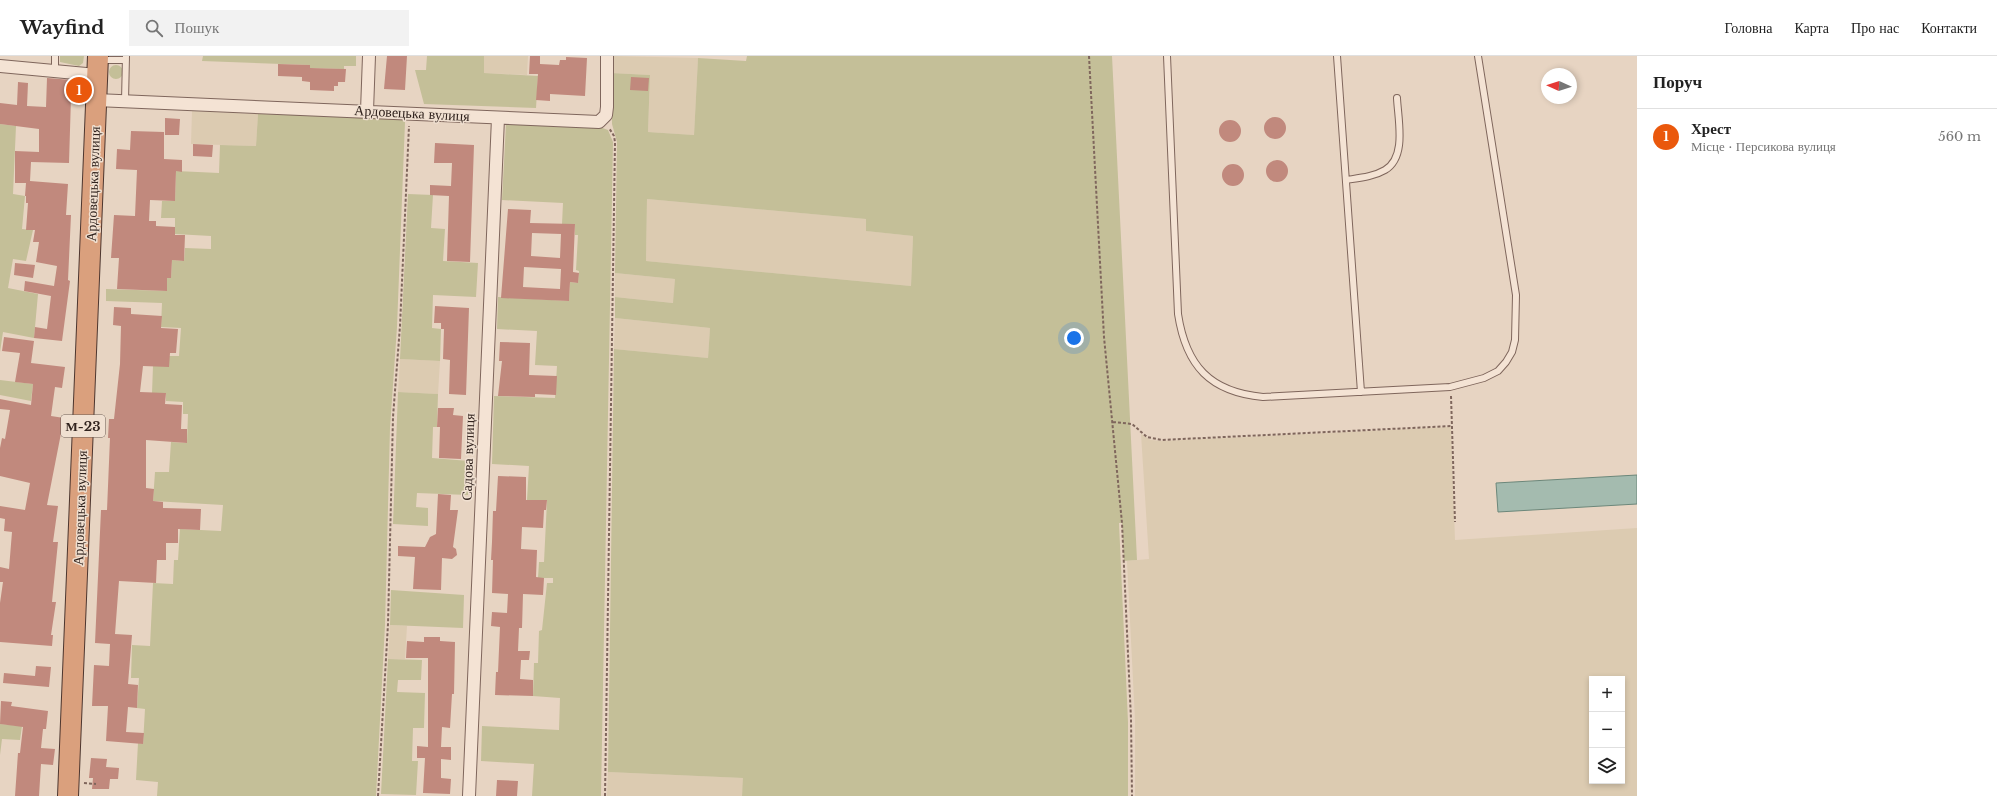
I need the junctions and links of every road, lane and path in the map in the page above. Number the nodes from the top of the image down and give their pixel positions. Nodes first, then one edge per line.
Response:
1 (55, 56) edge
2 (369, 56) edge
3 (607, 56) edge
4 (1089, 56) edge
5 (1167, 56) edge
6 (1337, 56) edge
7 (1478, 56) edge
8 (126, 58) edge
9 (97, 64) edge
10 (0, 66) edge
11 (55, 71) junction
12 (1398, 98) dead end
13 (96, 100) junction
14 (125, 101) junction
15 (367, 110) junction
16 (410, 113) junction
17 (498, 118) junction
18 (602, 120) junction
19 (1346, 180) junction
20 (1450, 387) junction
21 (1361, 392) junction
22 (1113, 422) junction
23 (1452, 426) junction
24 (1456, 522) dead end
25 (88, 784) dead end
26 (96, 784) dead end
27 (68, 796) edge
28 (378, 796) edge
29 (469, 796) edge
30 (605, 796) edge
31 (1132, 796) edge

1 - 11 lane
2 - 15 street
3 - 18 street
4 - 22 path
5 - 21 lane
6 - 19 lane
7 - 20 lane
8 - 9 lane
8 - 14 lane
9 - 11 street
9 - 13 highway, Ардовецька вулиця / М-23
10 - 11 street
12 - 19 lane
13 - 14 street, Ардовецька вулиця
13 - 27 highway, Ардовецька вулиця / М-23
14 - 15 street, Ардовецька вулиця
15 - 16 street, Ардовецька вулиця
16 - 17 street, Ардовецька вулиця
16 - 28 path
17 - 18 street, Ардовецька вулиця
17 - 29 street, Садова вулиця
18 - 30 path
19 - 21 lane
20 - 21 lane
20 - 23 path
22 - 23 path
22 - 31 path
23 - 24 path
25 - 26 path

